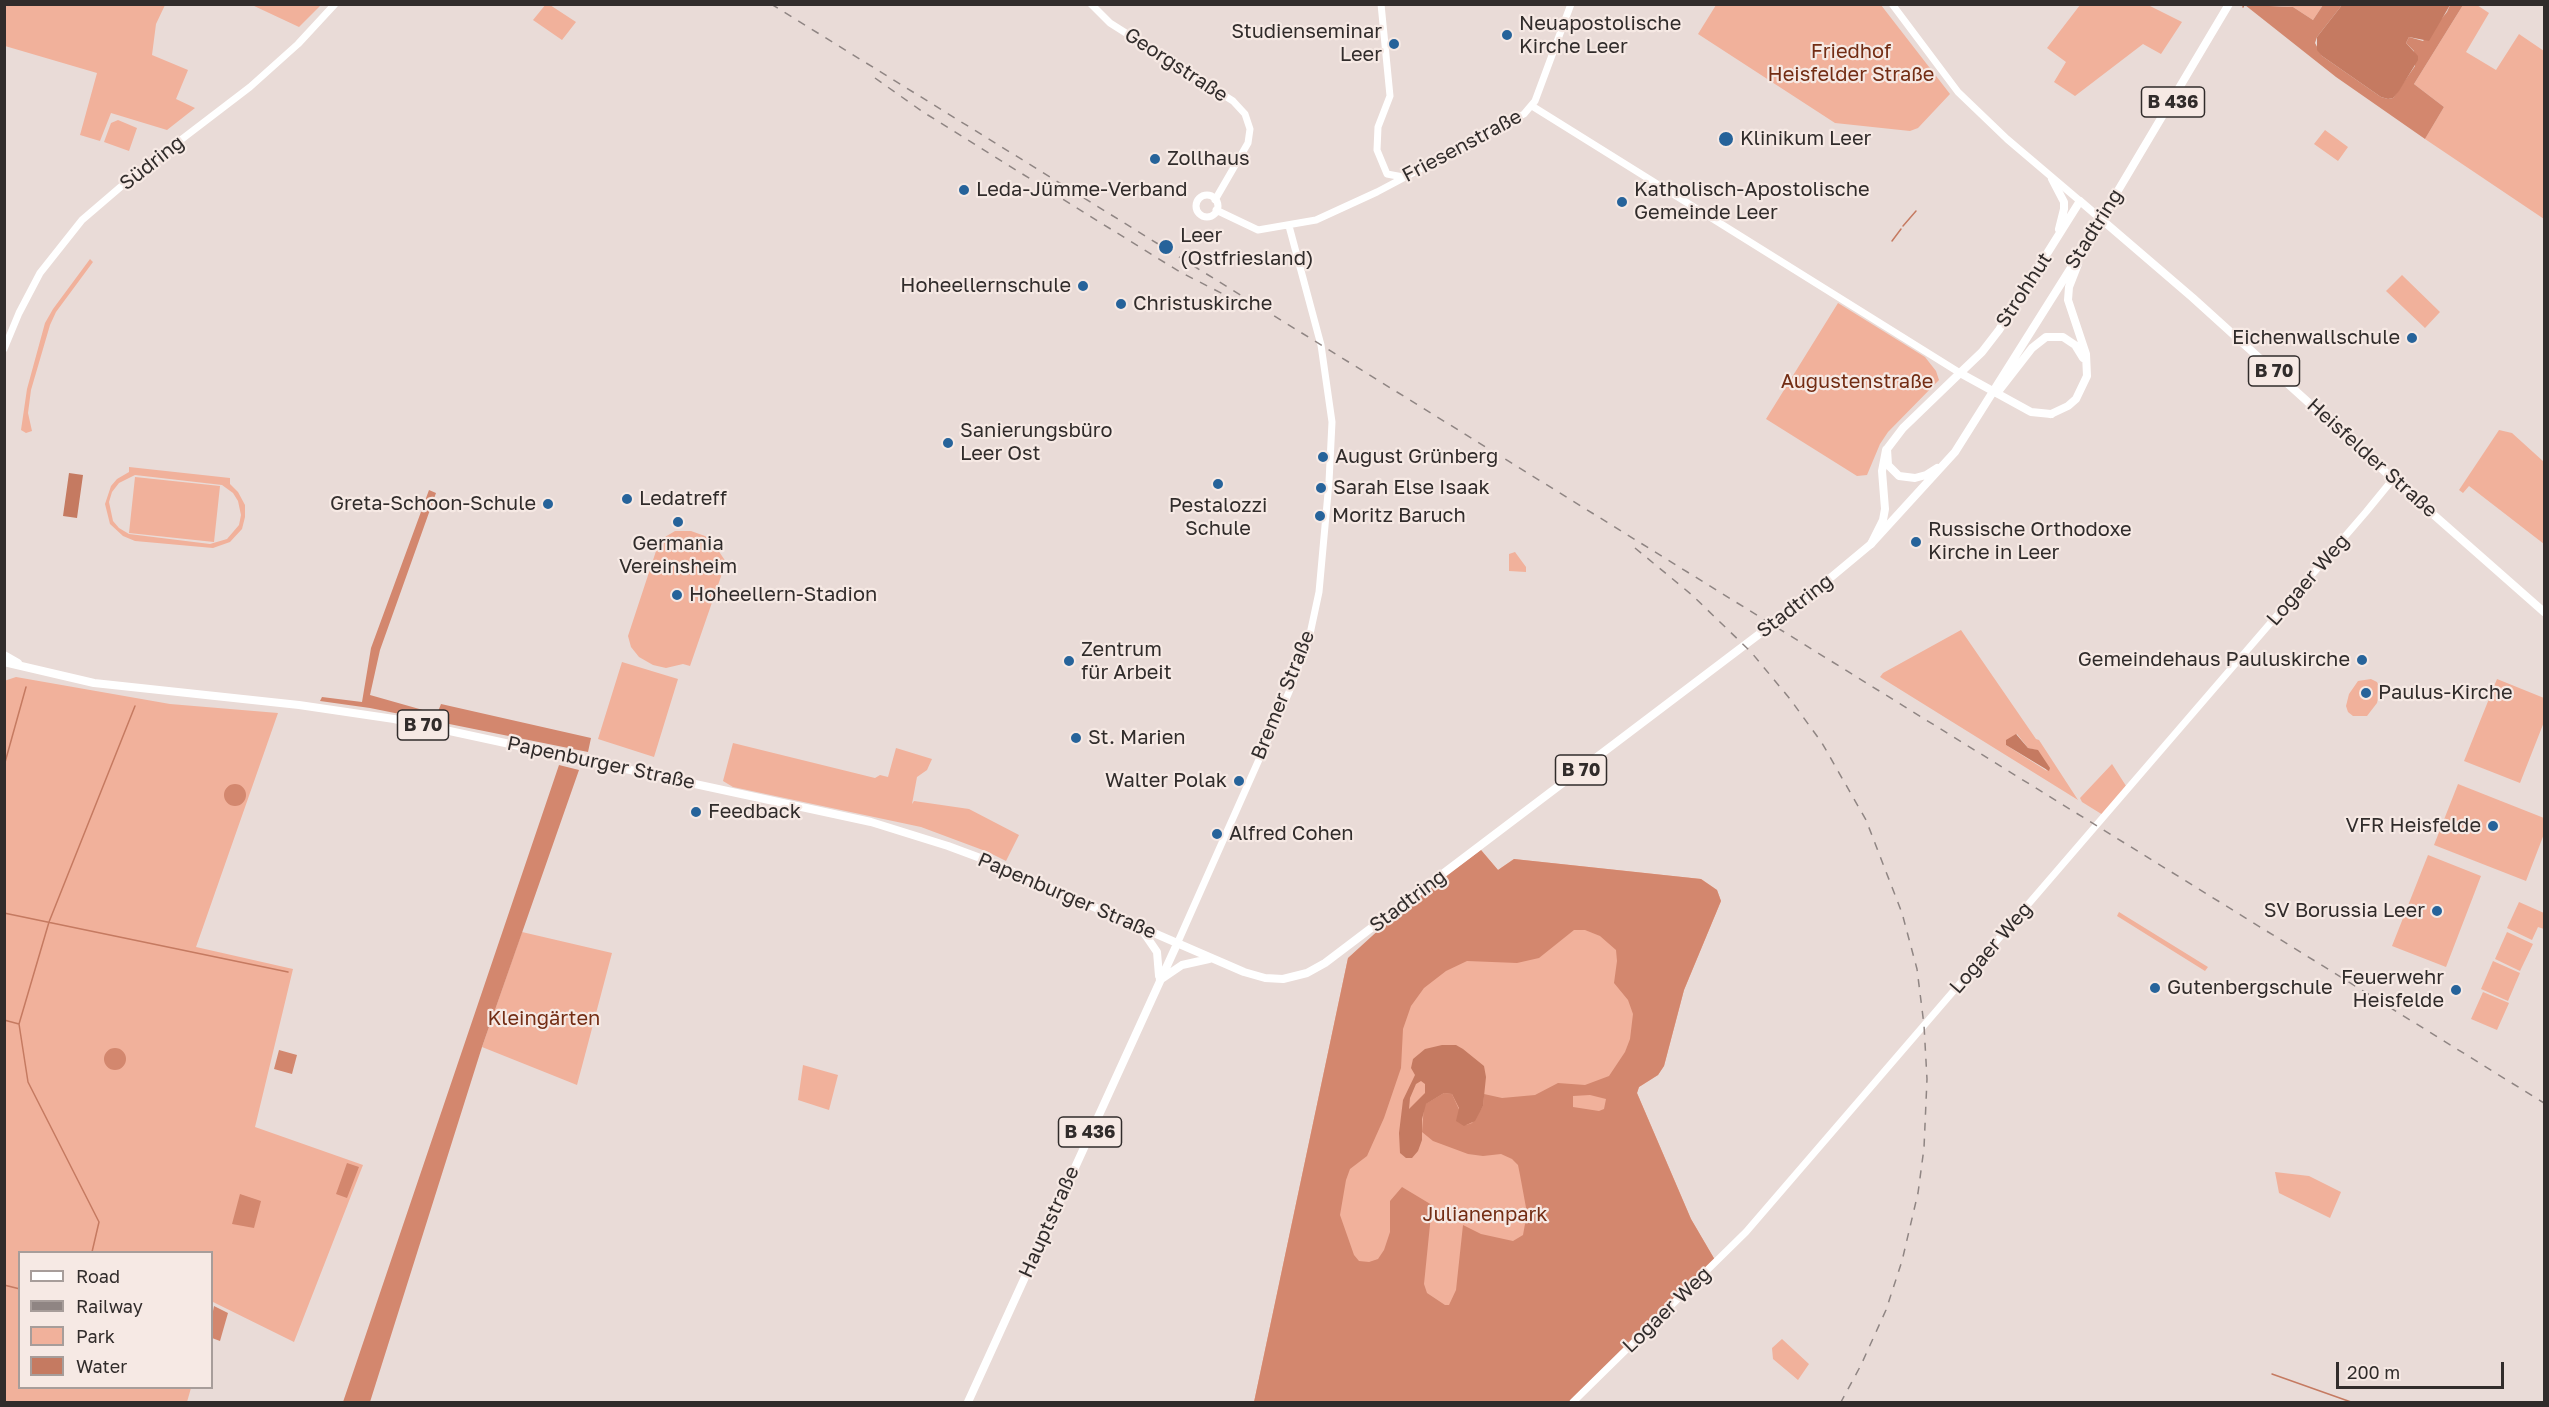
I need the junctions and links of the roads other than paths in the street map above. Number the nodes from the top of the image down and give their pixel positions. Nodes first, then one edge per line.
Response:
1 (335, 4) edge
2 (1091, 4) edge
3 (1381, 4) edge
4 (1571, 4) edge
5 (1892, 4) edge
6 (2229, 4) edge
7 (1532, 106) junction
8 (1387, 174) junction
9 (1406, 176) junction
10 (2052, 178) junction
11 (1381, 190) junction
12 (1212, 198) junction
13 (2080, 201) junction
14 (1216, 210) junction
15 (1289, 226) junction
16 (2091, 236) junction
17 (2050, 250) junction
18 (4, 349) edge
19 (2087, 370) junction
20 (2010, 371) junction
21 (1960, 373) junction
22 (2051, 414) joint
23 (1887, 449) junction
24 (1955, 452) junction
25 (2393, 479) junction
26 (1871, 544) junction
27 (2544, 612) edge
28 (4, 655) edge
29 (4, 662) edge
30 (24, 667) junction
31 (1141, 928) junction
32 (1177, 944) junction
33 (1210, 959) junction
34 (1159, 981) junction
35 (968, 1402) edge
36 (1573, 1402) edge

1 - 18 main road, Südring
2 - 12 main road, Georgstraße
3 - 8 main road
4 - 7 main road, Friesenstraße
5 - 10 main road, Heisfelder Straße
6 - 16 highway, Stadtring / B 436
7 - 9 main road, Friesenstraße
7 - 21 main road
8 - 9 main road
8 - 11 main road
9 - 11 main road, Friesenstraße
10 - 13 main road, Heisfelder Straße
10 - 17 main road
11 - 15 main road, Friesenstraße
12 - 14 main road
12 - 14 main road
13 - 17 main road, Strohhut / B 70
13 - 25 main road, Heisfelder Straße / B 70
14 - 15 main road, Friesenstraße
15 - 32 main road, Bremer Straße
16 - 19 highway
16 - 20 highway, Stadtring / B 436
17 - 21 main road, Strohhut / B 70
19 - 20 highway, B 70
19 - 22 highway
20 - 24 highway, Stadtring / B 70
21 - 22 main road
21 - 23 highway, B 70
23 - 24 highway
23 - 26 main road, B 70
24 - 26 highway, Stadtring / B 70
25 - 27 main road, Heisfelder Straße / B 70
25 - 36 main road, Logaer Weg
26 - 33 main road, Stadtring / B 70
28 - 30 main road
29 - 30 main road, Papenburger Straße / B 70
30 - 31 main road, Papenburger Straße / B 70
31 - 32 main road, Papenburger Straße / B 70
31 - 34 main road
32 - 33 main road, Stadtring / B 70
32 - 34 main road, Hauptstraße / B 436
33 - 34 main road
34 - 35 main road, Hauptstraße / B 436

